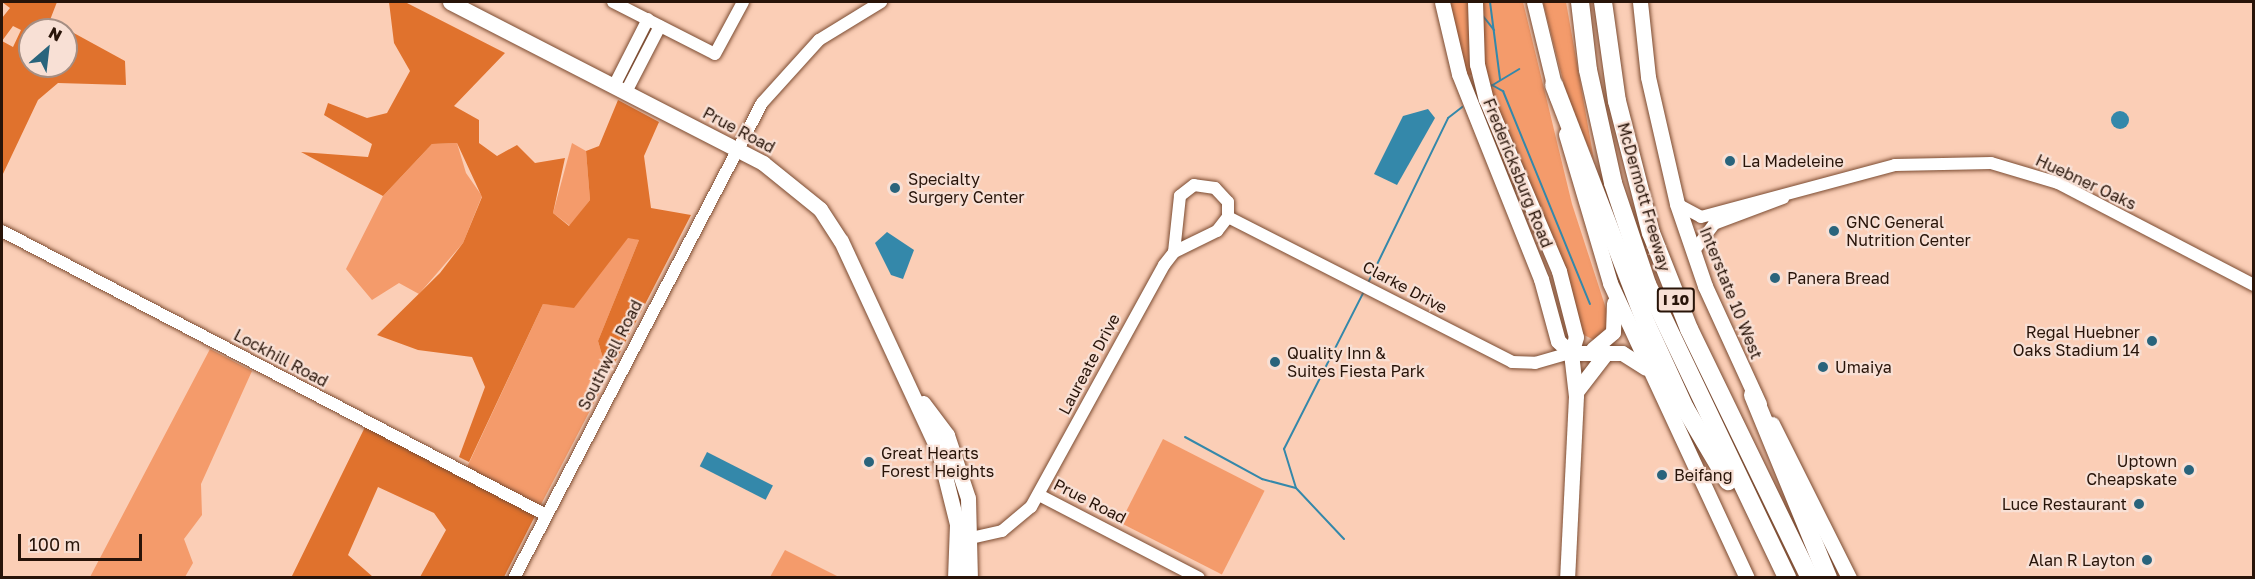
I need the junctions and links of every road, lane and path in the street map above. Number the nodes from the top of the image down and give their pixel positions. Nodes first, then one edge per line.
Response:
1 (450, 2) edge
2 (613, 2) edge
3 (743, 2) edge
4 (881, 2) edge
5 (1442, 2) edge
6 (1475, 2) edge
7 (1534, 2) edge
8 (1580, 2) edge
9 (1603, 2) edge
10 (1640, 2) edge
11 (648, 20) junction
12 (660, 26) junction
13 (639, 51) junction
14 (1554, 85) junction
15 (620, 89) junction
16 (736, 149) junction
17 (1787, 196) junction
18 (1677, 204) junction
19 (1228, 217) junction
20 (2, 231) edge
21 (1174, 252) junction
22 (1693, 252) junction
23 (2253, 285) edge
24 (1613, 291) junction
25 (1600, 351) junction
26 (1570, 353) junction
27 (1647, 368) junction
28 (1576, 392) junction
29 (1753, 395) junction
30 (1039, 495) junction
31 (546, 515) junction
32 (965, 540) junction
33 (1773, 550) junction
34 (514, 578) edge
35 (956, 578) edge
36 (970, 578) edge
37 (1198, 578) edge
38 (1567, 578) edge
39 (1747, 578) edge
40 (1787, 578) edge
41 (1810, 578) edge
42 (1828, 578) edge
43 (1849, 578) edge

1 - 15 main road, Prue Road
2 - 11 street
3 - 12 street
4 - 16 street, Southwell Road
5 - 26 main road, Fredericksburg Road
6 - 26 main road, Fredericksburg Road
7 - 14 main road
8 - 33 highway, McDermott Freeway / I 10
9 - 41 highway, McDermott Freeway / I 10
10 - 18 main road, Interstate 10 West
11 - 12 street
11 - 13 street
12 - 13 street
13 - 15 street
14 - 24 main road
14 - 33 highway
15 - 16 main road, Prue Road
16 - 31 street, Southwell Road
16 - 32 main road, Prue Road
17 - 18 street, Huebner Oaks
17 - 22 street, Huebner Oaks
17 - 23 street, Huebner Oaks
18 - 22 main road, Interstate 10 West
19 - 21 street
19 - 21 street
19 - 26 street, Clarke Drive
20 - 31 street, Lockhill Road
21 - 30 street, Laureate Drive
22 - 29 main road, Interstate 10 West
24 - 25 main road
24 - 27 main road
25 - 26 main road
25 - 27 main road
25 - 28 main road
26 - 28 main road, Fredericksburg Road
27 - 39 main road
28 - 38 main road, Fredericksburg Road
29 - 42 highway
29 - 43 main road, Interstate 10 West
30 - 32 street, Prue Road
30 - 37 street, Prue Road
31 - 34 street, Southwell Road
32 - 35 main road
32 - 36 main road
33 - 40 highway, McDermott Freeway / I 10

